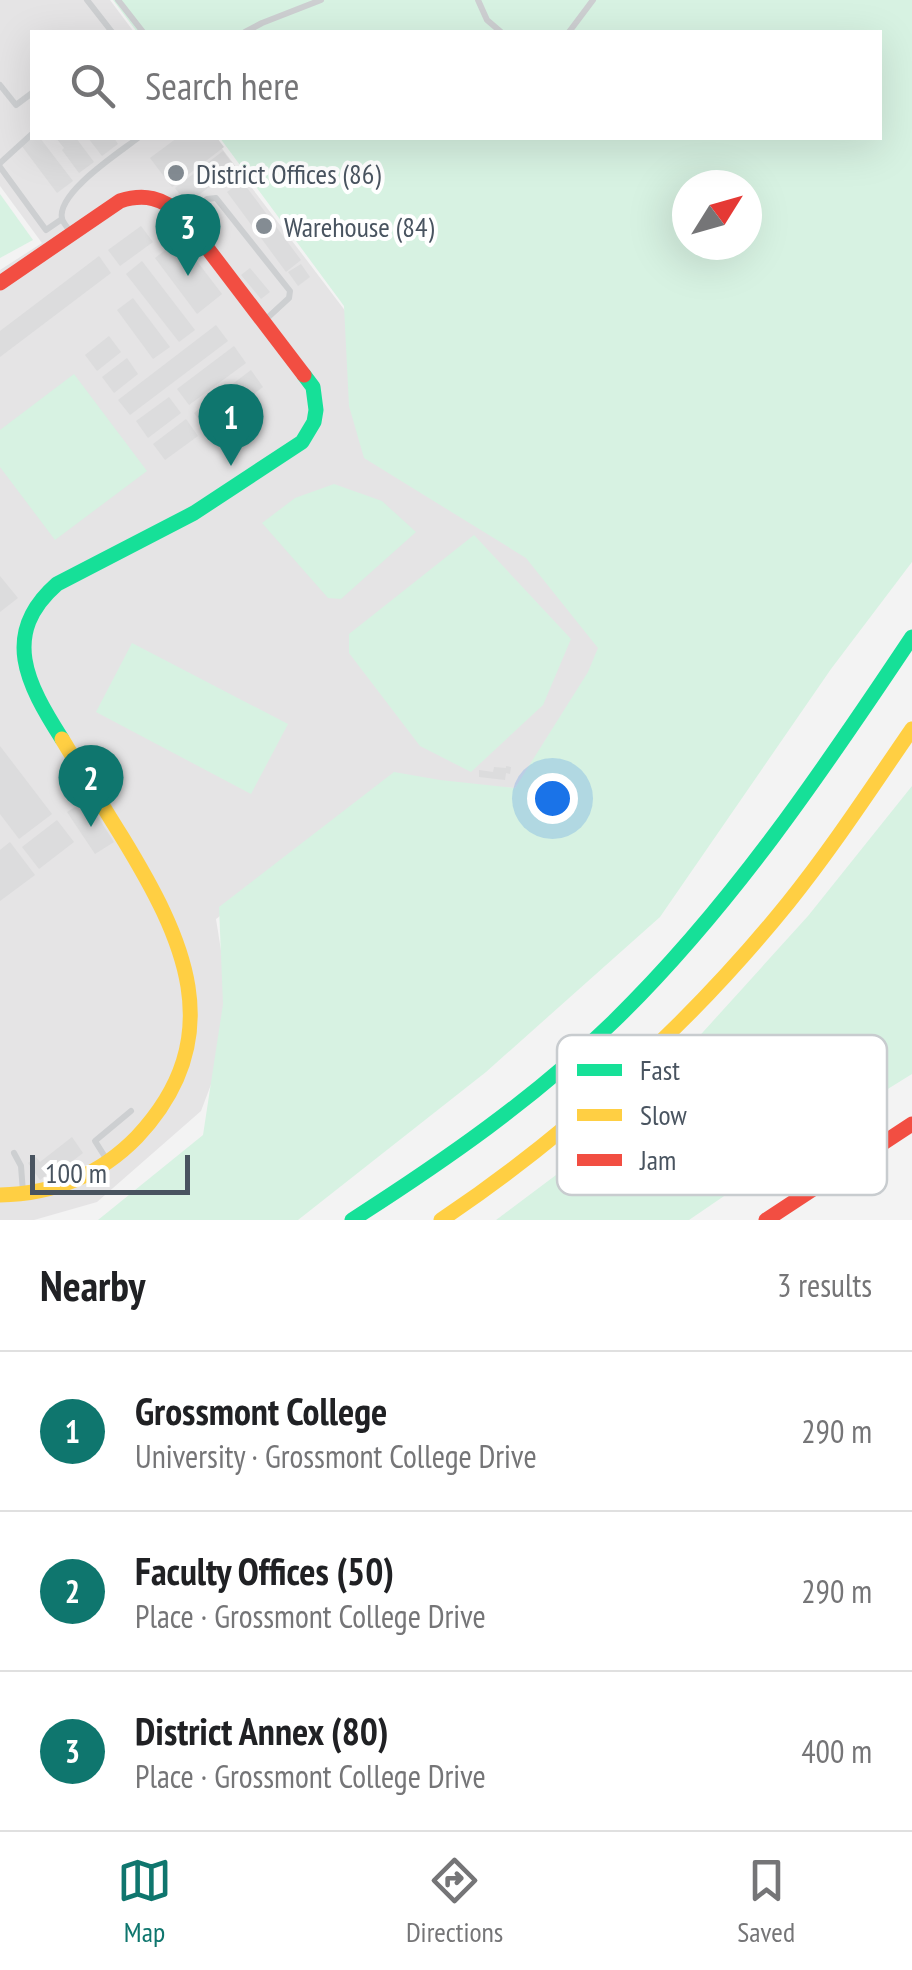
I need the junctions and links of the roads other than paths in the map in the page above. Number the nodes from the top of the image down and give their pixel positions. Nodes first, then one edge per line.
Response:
1 (87, 0) edge
2 (118, 0) edge
3 (321, 0) edge
4 (478, 0) edge
5 (593, 0) edge
6 (110, 30) edge
7 (141, 30) edge
8 (249, 30) edge
9 (499, 30) edge
10 (570, 30) edge
11 (0, 85) edge
12 (30, 94) edge
13 (30, 136) edge
14 (135, 140) edge
15 (0, 165) edge
16 (184, 218) junction
17 (62, 219) junction
18 (72, 234) junction
19 (0, 283) edge
20 (263, 322) junction
21 (912, 637) edge
22 (912, 729) edge
23 (598, 1035) edge
24 (666, 1035) edge
25 (557, 1072) edge
26 (131, 1110) dead end
27 (912, 1124) edge
28 (557, 1136) edge
29 (887, 1141) edge
30 (14, 1154) dead end
31 (107, 1161) junction
32 (24, 1193) junction
33 (0, 1195) edge
34 (807, 1195) edge
35 (771, 1219) edge
36 (352, 1220) edge
37 (441, 1220) edge

1 - 6 lane
2 - 7 lane
3 - 8 lane
4 - 9 lane
5 - 10 lane
11 - 12 lane
13 - 15 lane
14 - 17 lane
15 - 17 lane
16 - 18 main road
16 - 20 main road
16 - 20 lane
17 - 18 lane
18 - 19 main road
20 - 31 main road
21 - 23 main road
22 - 24 main road
25 - 36 main road
26 - 31 lane
27 - 29 main road
28 - 37 main road
30 - 32 lane
31 - 32 main road
32 - 33 main road
34 - 35 main road

